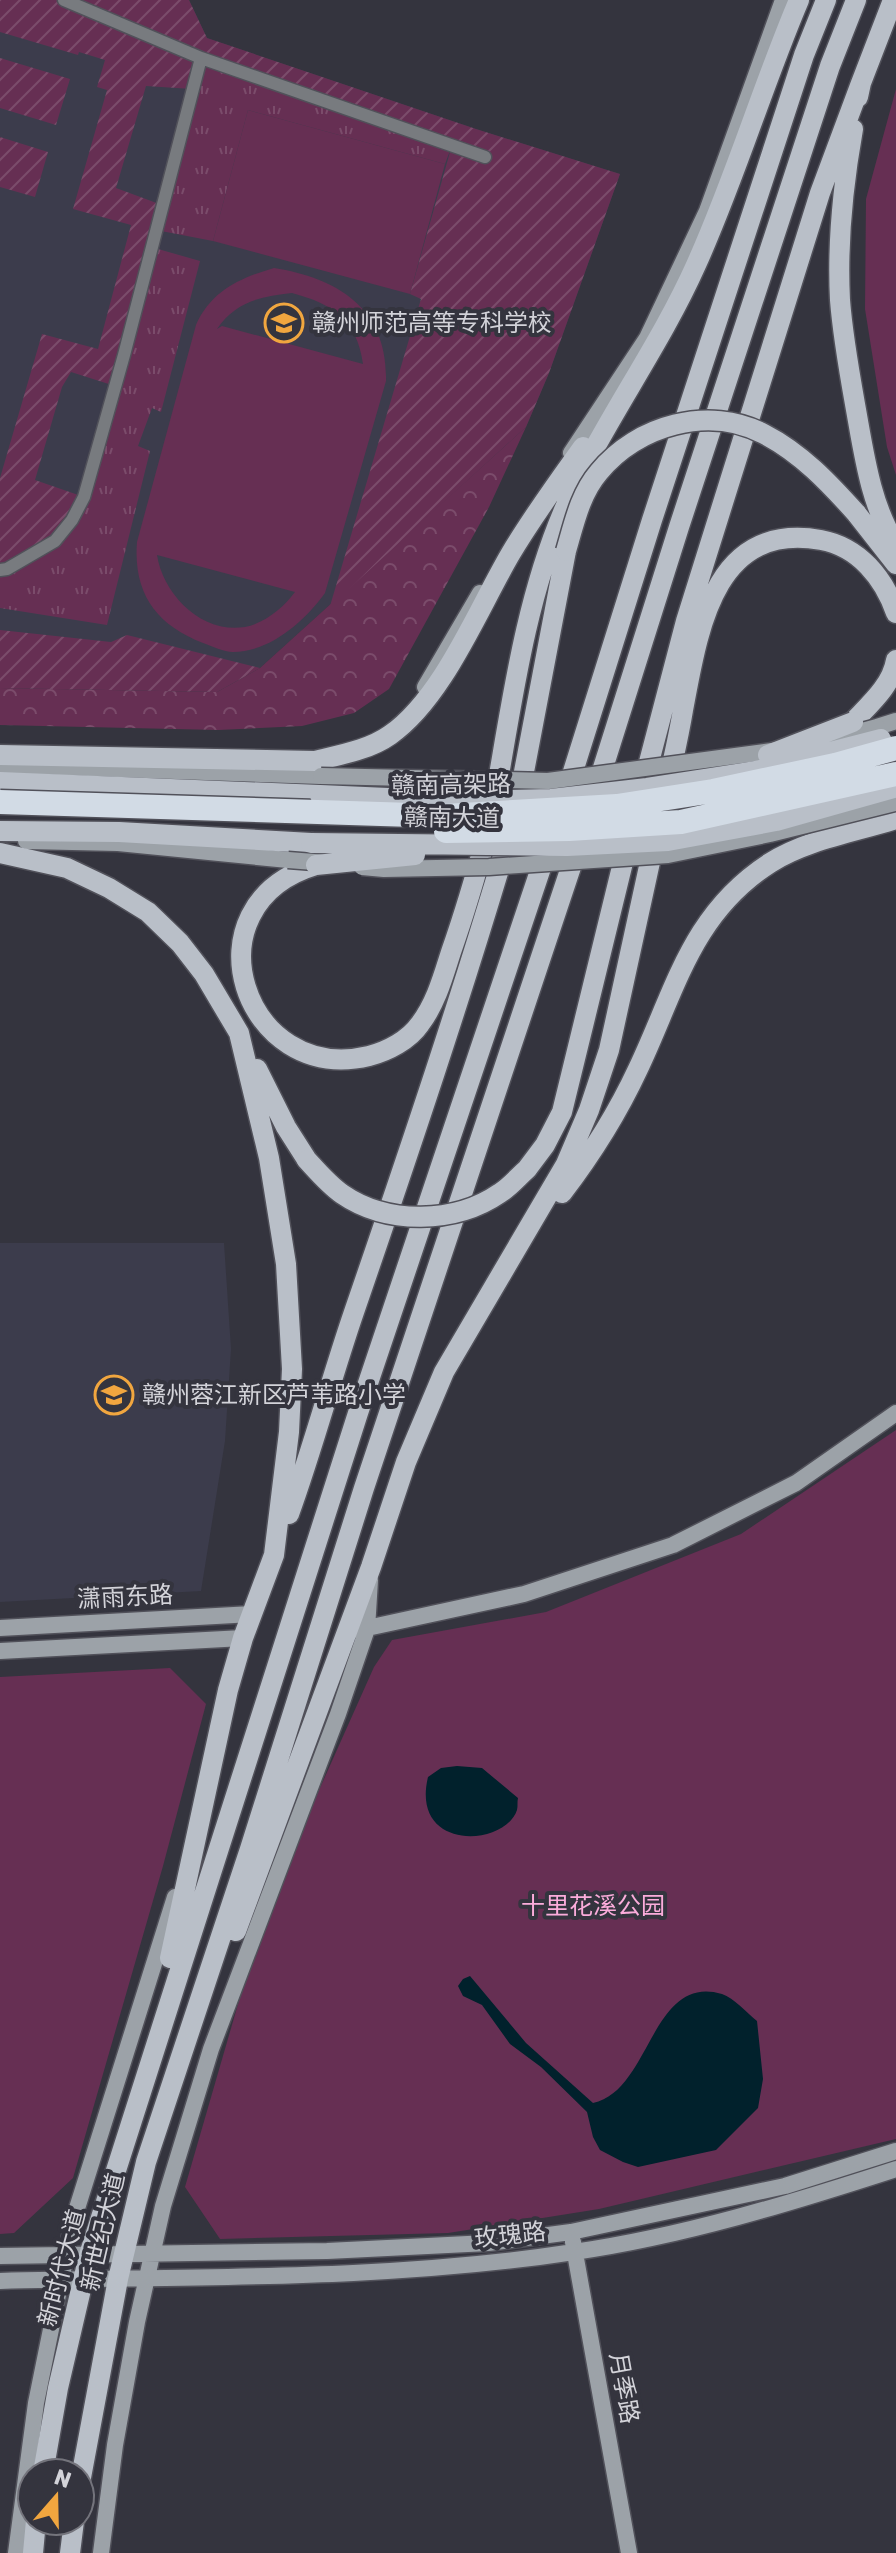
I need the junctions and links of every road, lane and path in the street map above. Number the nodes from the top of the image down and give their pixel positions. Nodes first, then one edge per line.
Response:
1 (64, 0) edge
2 (783, 0) edge
3 (799, 0) edge
4 (826, 0) edge
5 (856, 0) edge
6 (893, 0) edge
7 (201, 58) junction
8 (861, 83) junction
9 (485, 157) dead end
10 (626, 394) junction
11 (896, 544) edge
12 (896, 564) edge
13 (0, 570) edge
14 (896, 613) edge
15 (896, 660) edge
16 (896, 721) edge
17 (888, 737) edge
18 (789, 749) junction
19 (0, 752) edge
20 (0, 765) edge
21 (0, 782) edge
22 (320, 786) junction
23 (647, 788) junction
24 (895, 791) edge
25 (0, 802) edge
26 (0, 817) edge
27 (896, 819) edge
28 (0, 831) edge
29 (0, 841) edge
30 (567, 846) junction
31 (0, 853) edge
32 (322, 864) junction
33 (239, 1033) junction
34 (507, 1267) junction
35 (896, 1413) edge
36 (364, 1488) junction
37 (274, 1555) junction
38 (371, 1567) junction
39 (252, 1614) junction
40 (0, 1628) edge
41 (357, 1631) junction
42 (243, 1638) junction
43 (0, 1651) edge
44 (203, 1808) junction
45 (144, 2079) junction
46 (170, 2090) junction
47 (896, 2151) edge
48 (896, 2169) edge
49 (571, 2232) junction
50 (575, 2252) junction
51 (153, 2254) junction
52 (66, 2255) junction
53 (89, 2255) junction
54 (123, 2255) junction
55 (0, 2256) edge
56 (147, 2278) junction
57 (61, 2279) junction
58 (83, 2279) junction
59 (118, 2279) junction
60 (0, 2281) edge
61 (46, 2457) edge
62 (85, 2457) edge
63 (16, 2553) edge
64 (101, 2553) edge
65 (629, 2553) edge

1 - 7 street
2 - 19 street
3 - 10 main road
4 - 45 main road
5 - 36 main road
6 - 8 main road
7 - 9 street
7 - 13 street
8 - 11 main road
8 - 33 main road, bridge
10 - 19 main road
10 - 32 main road
12 - 37 main road, bridge
14 - 34 main road
15 - 18 main road, bridge
16 - 17 street
17 - 18 street, bridge
17 - 23 main road, 赣南大道, bridge
17 - 25 highway, 赣南高架路, bridge
18 - 22 street, bridge
18 - 23 main road, bridge
20 - 22 street
21 - 22 main road, 赣南大道
22 - 23 main road, 赣南大道, bridge
24 - 26 highway, 赣南高架路, bridge
24 - 30 main road, 赣南大道, bridge
24 - 32 street, bridge
27 - 34 main road
28 - 30 main road, 赣南大道, bridge
29 - 32 street, bridge
30 - 32 main road, bridge
31 - 33 main road
33 - 37 main road
34 - 38 main road
35 - 41 street
36 - 38 main road
36 - 46 main road
37 - 39 main road
38 - 41 main road
39 - 40 street, 潇雨东路
39 - 42 main road
41 - 46 main road
41 - 51 street
42 - 43 street, 潇雨东路
42 - 44 main road
44 - 45 main road
44 - 52 street
45 - 53 main road, 新时代大道
46 - 54 main road, 新世纪大道
47 - 49 street, 玫瑰路
48 - 50 street, 玫瑰路
49 - 50 street, 月季路
49 - 51 street, 玫瑰路
50 - 56 street, 玫瑰路
50 - 65 street, 月季路
51 - 54 street, 玫瑰路
51 - 56 street
52 - 53 street, 玫瑰路
52 - 55 street, 玫瑰路
52 - 57 street
53 - 54 street, 玫瑰路
53 - 58 main road, 新时代大道
54 - 59 main road, 新世纪大道
56 - 59 street, 玫瑰路
56 - 64 street
57 - 58 street, 玫瑰路
57 - 60 street, 玫瑰路
57 - 63 street
58 - 59 street, 玫瑰路
58 - 61 main road, 新时代大道
59 - 62 main road, 新世纪大道

